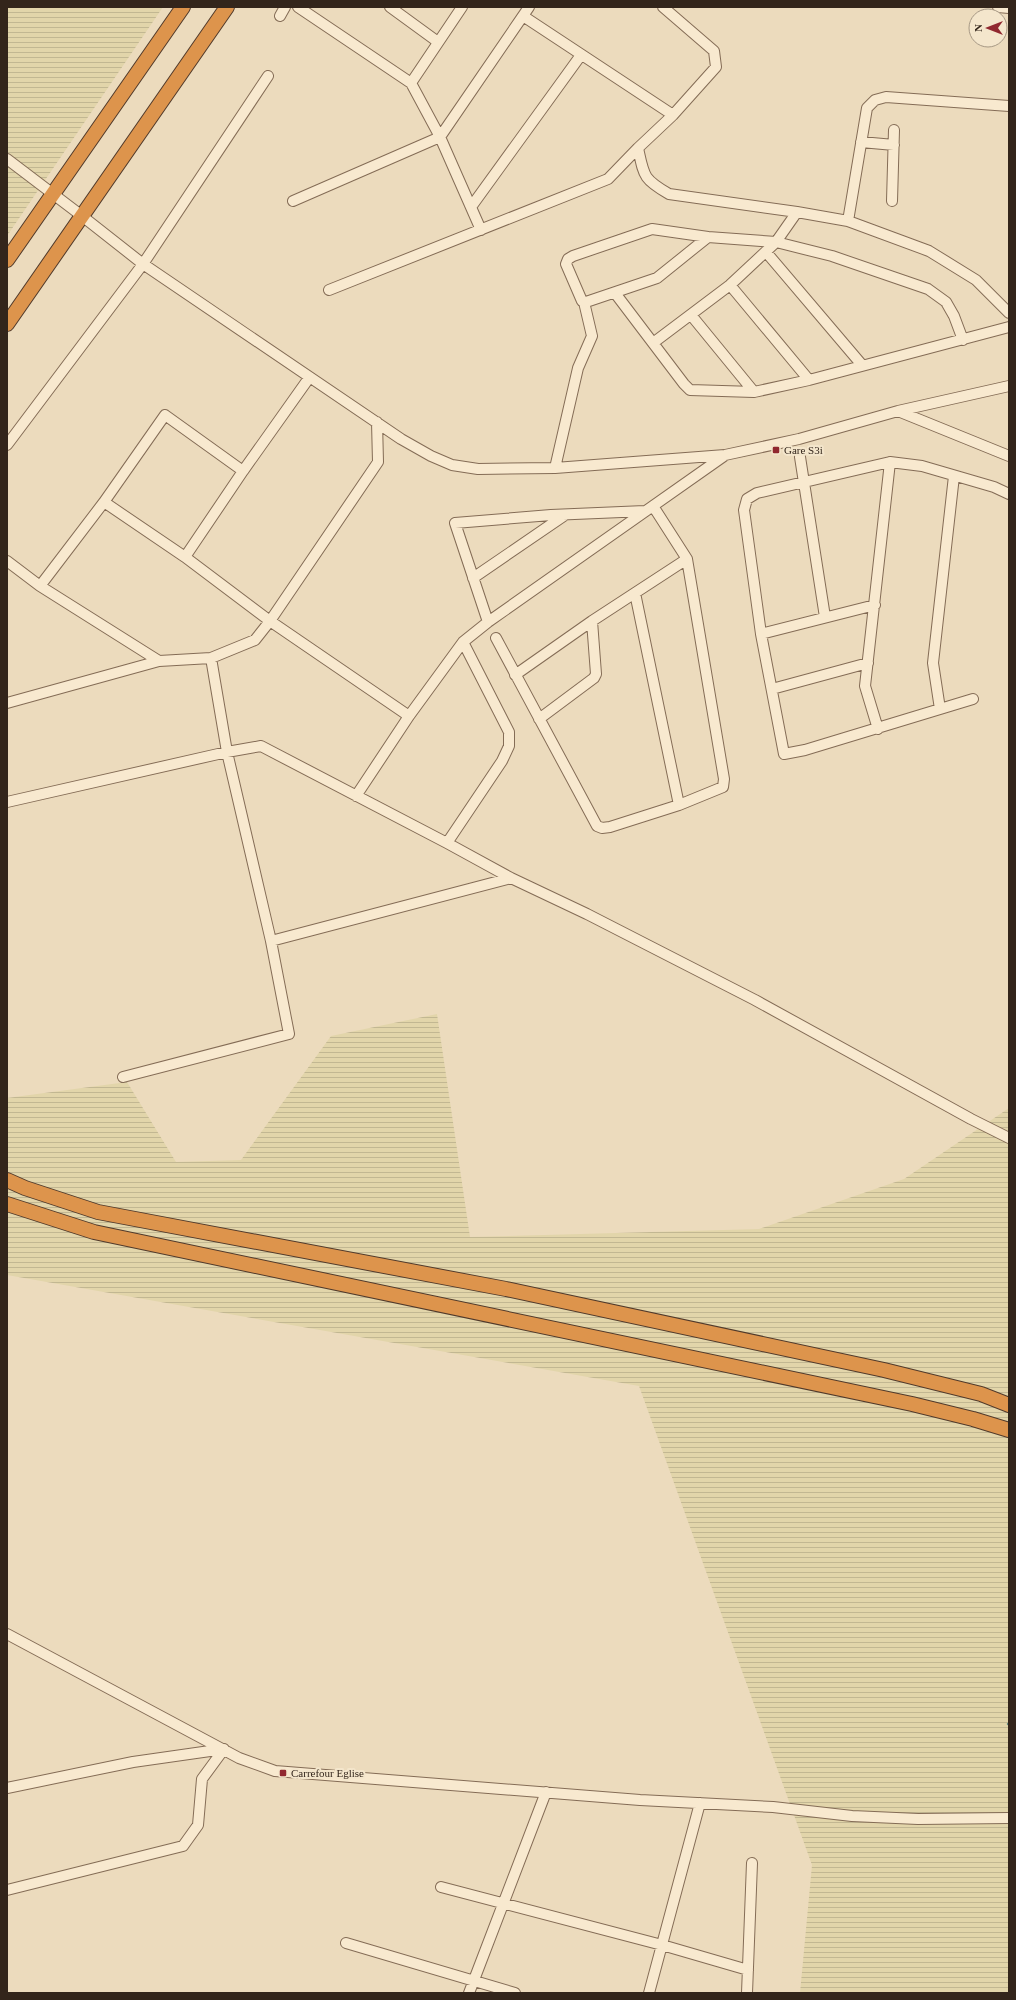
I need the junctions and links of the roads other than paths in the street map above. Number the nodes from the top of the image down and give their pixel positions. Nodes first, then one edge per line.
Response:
1 (183, 7) edge
2 (227, 7) edge
3 (298, 7) edge
4 (390, 7) edge
5 (462, 7) edge
6 (529, 7) edge
7 (998, 7) edge
8 (667, 8) edge
9 (1009, 8) edge
10 (523, 16) junction
11 (438, 42) junction
12 (581, 55) junction
13 (268, 76) dead end
14 (410, 83) junction
15 (1009, 106) edge
16 (673, 115) junction
17 (894, 130) dead end
18 (440, 137) junction
19 (861, 142) junction
20 (894, 145) junction
21 (638, 148) junction
22 (7, 159) edge
23 (53, 194) junction
24 (293, 201) dead end
25 (892, 201) dead end
26 (471, 207) junction
27 (797, 212) junction
28 (82, 216) junction
29 (848, 221) junction
30 (481, 230) junction
31 (708, 237) junction
32 (776, 242) junction
33 (766, 252) junction
34 (7, 260) edge
35 (143, 264) junction
36 (730, 285) junction
37 (328, 290) dead end
38 (615, 293) junction
39 (584, 302) junction
40 (1009, 313) edge
41 (691, 315) junction
42 (7, 324) edge
43 (1009, 327) edge
44 (964, 340) junction
45 (653, 343) junction
46 (862, 366) junction
47 (309, 378) junction
48 (809, 380) junction
49 (1009, 386) edge
50 (754, 392) junction
51 (898, 411) junction
52 (377, 422) junction
53 (7, 445) edge
54 (725, 456) junction
55 (1009, 456) edge
56 (800, 457) dead end
57 (890, 462) junction
58 (555, 468) junction
59 (244, 471) junction
60 (954, 476) junction
61 (804, 482) junction
62 (1009, 494) edge
63 (104, 502) junction
64 (649, 509) junction
65 (566, 515) junction
66 (185, 557) junction
67 (687, 559) junction
68 (7, 561) edge
69 (473, 578) junction
70 (40, 586) junction
71 (635, 593) junction
72 (875, 605) junction
73 (825, 617) junction
74 (270, 621) junction
75 (592, 621) junction
76 (488, 622) junction
77 (762, 634) junction
78 (496, 638) dead end
79 (463, 642) junction
80 (211, 658) junction
81 (159, 661) junction
82 (868, 663) junction
83 (515, 675) junction
84 (772, 689) junction
85 (8, 699) edge
86 (973, 699) dead end
87 (940, 709) junction
88 (409, 716) junction
89 (539, 719) junction
90 (878, 728) junction
91 (227, 752) junction
92 (356, 796) junction
93 (7, 802) edge
94 (679, 805) junction
95 (447, 843) junction
96 (511, 878) junction
97 (271, 941) junction
98 (123, 1077) dead end
99 (1009, 1138) edge
100 (7, 1180) edge
101 (7, 1204) edge
102 (1009, 1404) edge
103 (1009, 1430) edge
104 (7, 1634) edge
105 (224, 1749) junction
106 (7, 1788) edge
107 (546, 1792) junction
108 (700, 1803) junction
109 (1009, 1818) edge
110 (752, 1863) dead end
111 (441, 1887) dead end
112 (7, 1890) edge
113 (504, 1902) junction
114 (346, 1943) dead end
115 (662, 1945) junction
116 (748, 1970) junction
117 (473, 1981) junction
118 (469, 1993) edge
119 (515, 1993) edge
120 (649, 1993) edge
121 (747, 1993) edge

1 - 23 highway
2 - 28 highway
3 - 14 street
4 - 11 street
5 - 11 street
6 - 10 street
7 - 9 street
8 - 16 street
10 - 12 street
10 - 18 street
11 - 14 street
12 - 16 street
12 - 26 street
13 - 35 street
14 - 18 street
15 - 19 street
16 - 21 street
17 - 20 street
18 - 24 street
18 - 26 street
19 - 20 street
19 - 29 street
20 - 25 street
21 - 27 street
21 - 30 street
22 - 23 street
23 - 28 street
23 - 34 highway
26 - 30 street
27 - 29 street
27 - 32 street
28 - 35 street
28 - 42 highway
29 - 40 street
30 - 37 street
31 - 32 street
31 - 38 street
31 - 39 street
32 - 33 street
32 - 44 street
33 - 36 street
33 - 46 street
35 - 47 street
35 - 53 street
36 - 41 street
36 - 48 street
38 - 39 street
38 - 45 street
39 - 58 street
41 - 45 street
41 - 50 street
43 - 44 street
44 - 46 street
45 - 50 street
46 - 48 street
47 - 52 street
47 - 59 street
48 - 50 street
49 - 51 street
51 - 54 street
51 - 55 street
52 - 58 street
52 - 74 street
54 - 58 street
54 - 64 street
56 - 61 street
57 - 60 street
57 - 61 street
57 - 72 street
59 - 63 street
59 - 66 street
60 - 62 street
60 - 87 street
61 - 73 street
61 - 77 street
63 - 66 street
63 - 70 street
64 - 65 street
64 - 67 street
64 - 76 street
65 - 69 street
65 - 69 street
66 - 74 street
67 - 71 street
67 - 94 street
68 - 70 street
69 - 76 street
70 - 81 street
71 - 75 street
71 - 94 street
72 - 73 street
72 - 82 street
73 - 77 street
74 - 80 street
74 - 88 street
75 - 83 street
75 - 89 street
76 - 79 street
77 - 84 street
78 - 83 street
79 - 88 street
79 - 95 street
80 - 81 street
80 - 91 street
81 - 85 street
82 - 84 street
82 - 90 street
83 - 89 street
84 - 90 street
86 - 87 street
87 - 90 street
88 - 92 street
89 - 94 street
91 - 92 street
91 - 93 street
91 - 97 street
92 - 95 street
95 - 96 street
96 - 97 street
96 - 99 street
97 - 98 street
100 - 102 highway
101 - 103 highway
104 - 105 street
105 - 106 street
105 - 107 street
105 - 112 street
107 - 108 street
107 - 113 street
108 - 109 street
108 - 115 street
110 - 116 street
111 - 113 street
113 - 115 street
113 - 117 street
114 - 117 street
115 - 116 street
115 - 120 street
116 - 121 street
117 - 118 street
117 - 119 street

